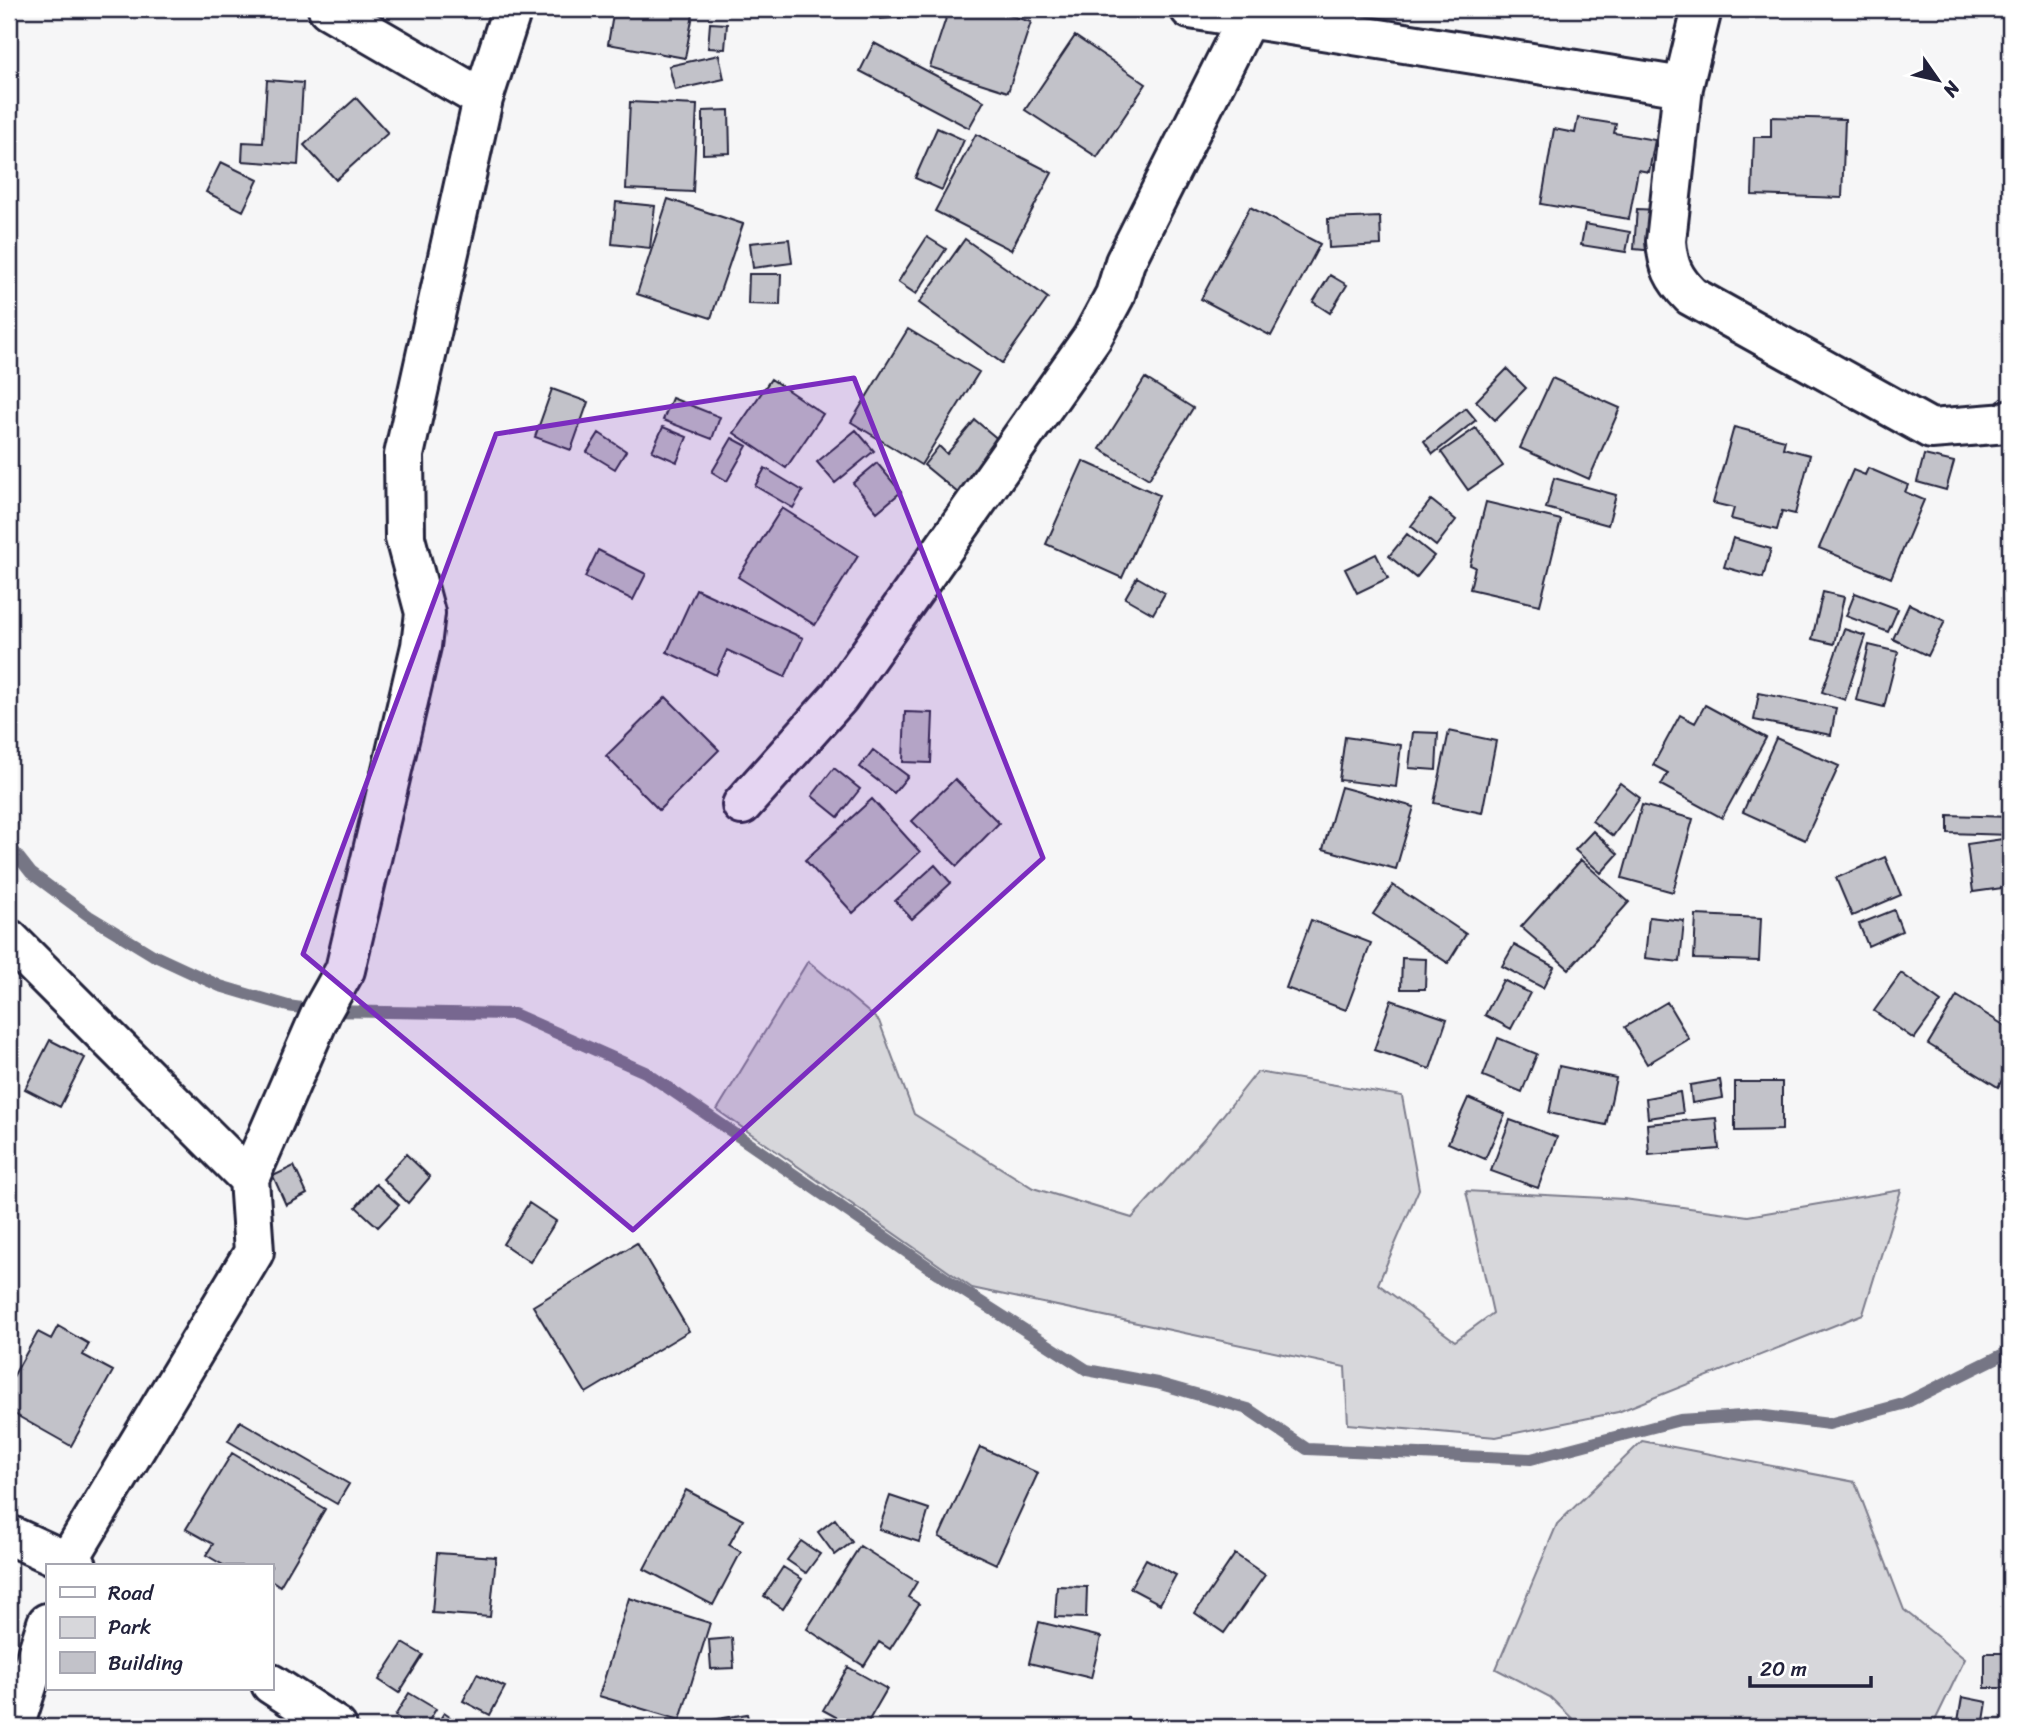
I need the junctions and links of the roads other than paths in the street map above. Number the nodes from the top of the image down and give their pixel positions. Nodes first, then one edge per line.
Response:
1 (328, 9) edge
2 (512, 9) edge
3 (1190, 9) edge
4 (1702, 9) edge
5 (1250, 14) edge
6 (1683, 87) junction
7 (483, 99) junction
8 (2010, 419) edge
9 (742, 805) dead end
10 (9, 939) edge
11 (248, 1179) junction
12 (9, 1535) edge
13 (70, 1564) edge
14 (46, 1626) edge
15 (273, 1685) edge
16 (14, 1727) edge
17 (337, 1727) edge

1 - 7 street
2 - 7 street
3 - 5 street
4 - 6 street
5 - 6 street
5 - 9 street
6 - 8 street
7 - 11 street
10 - 11 street
11 - 13 street
12 - 13 street
14 - 16 street
15 - 17 street

